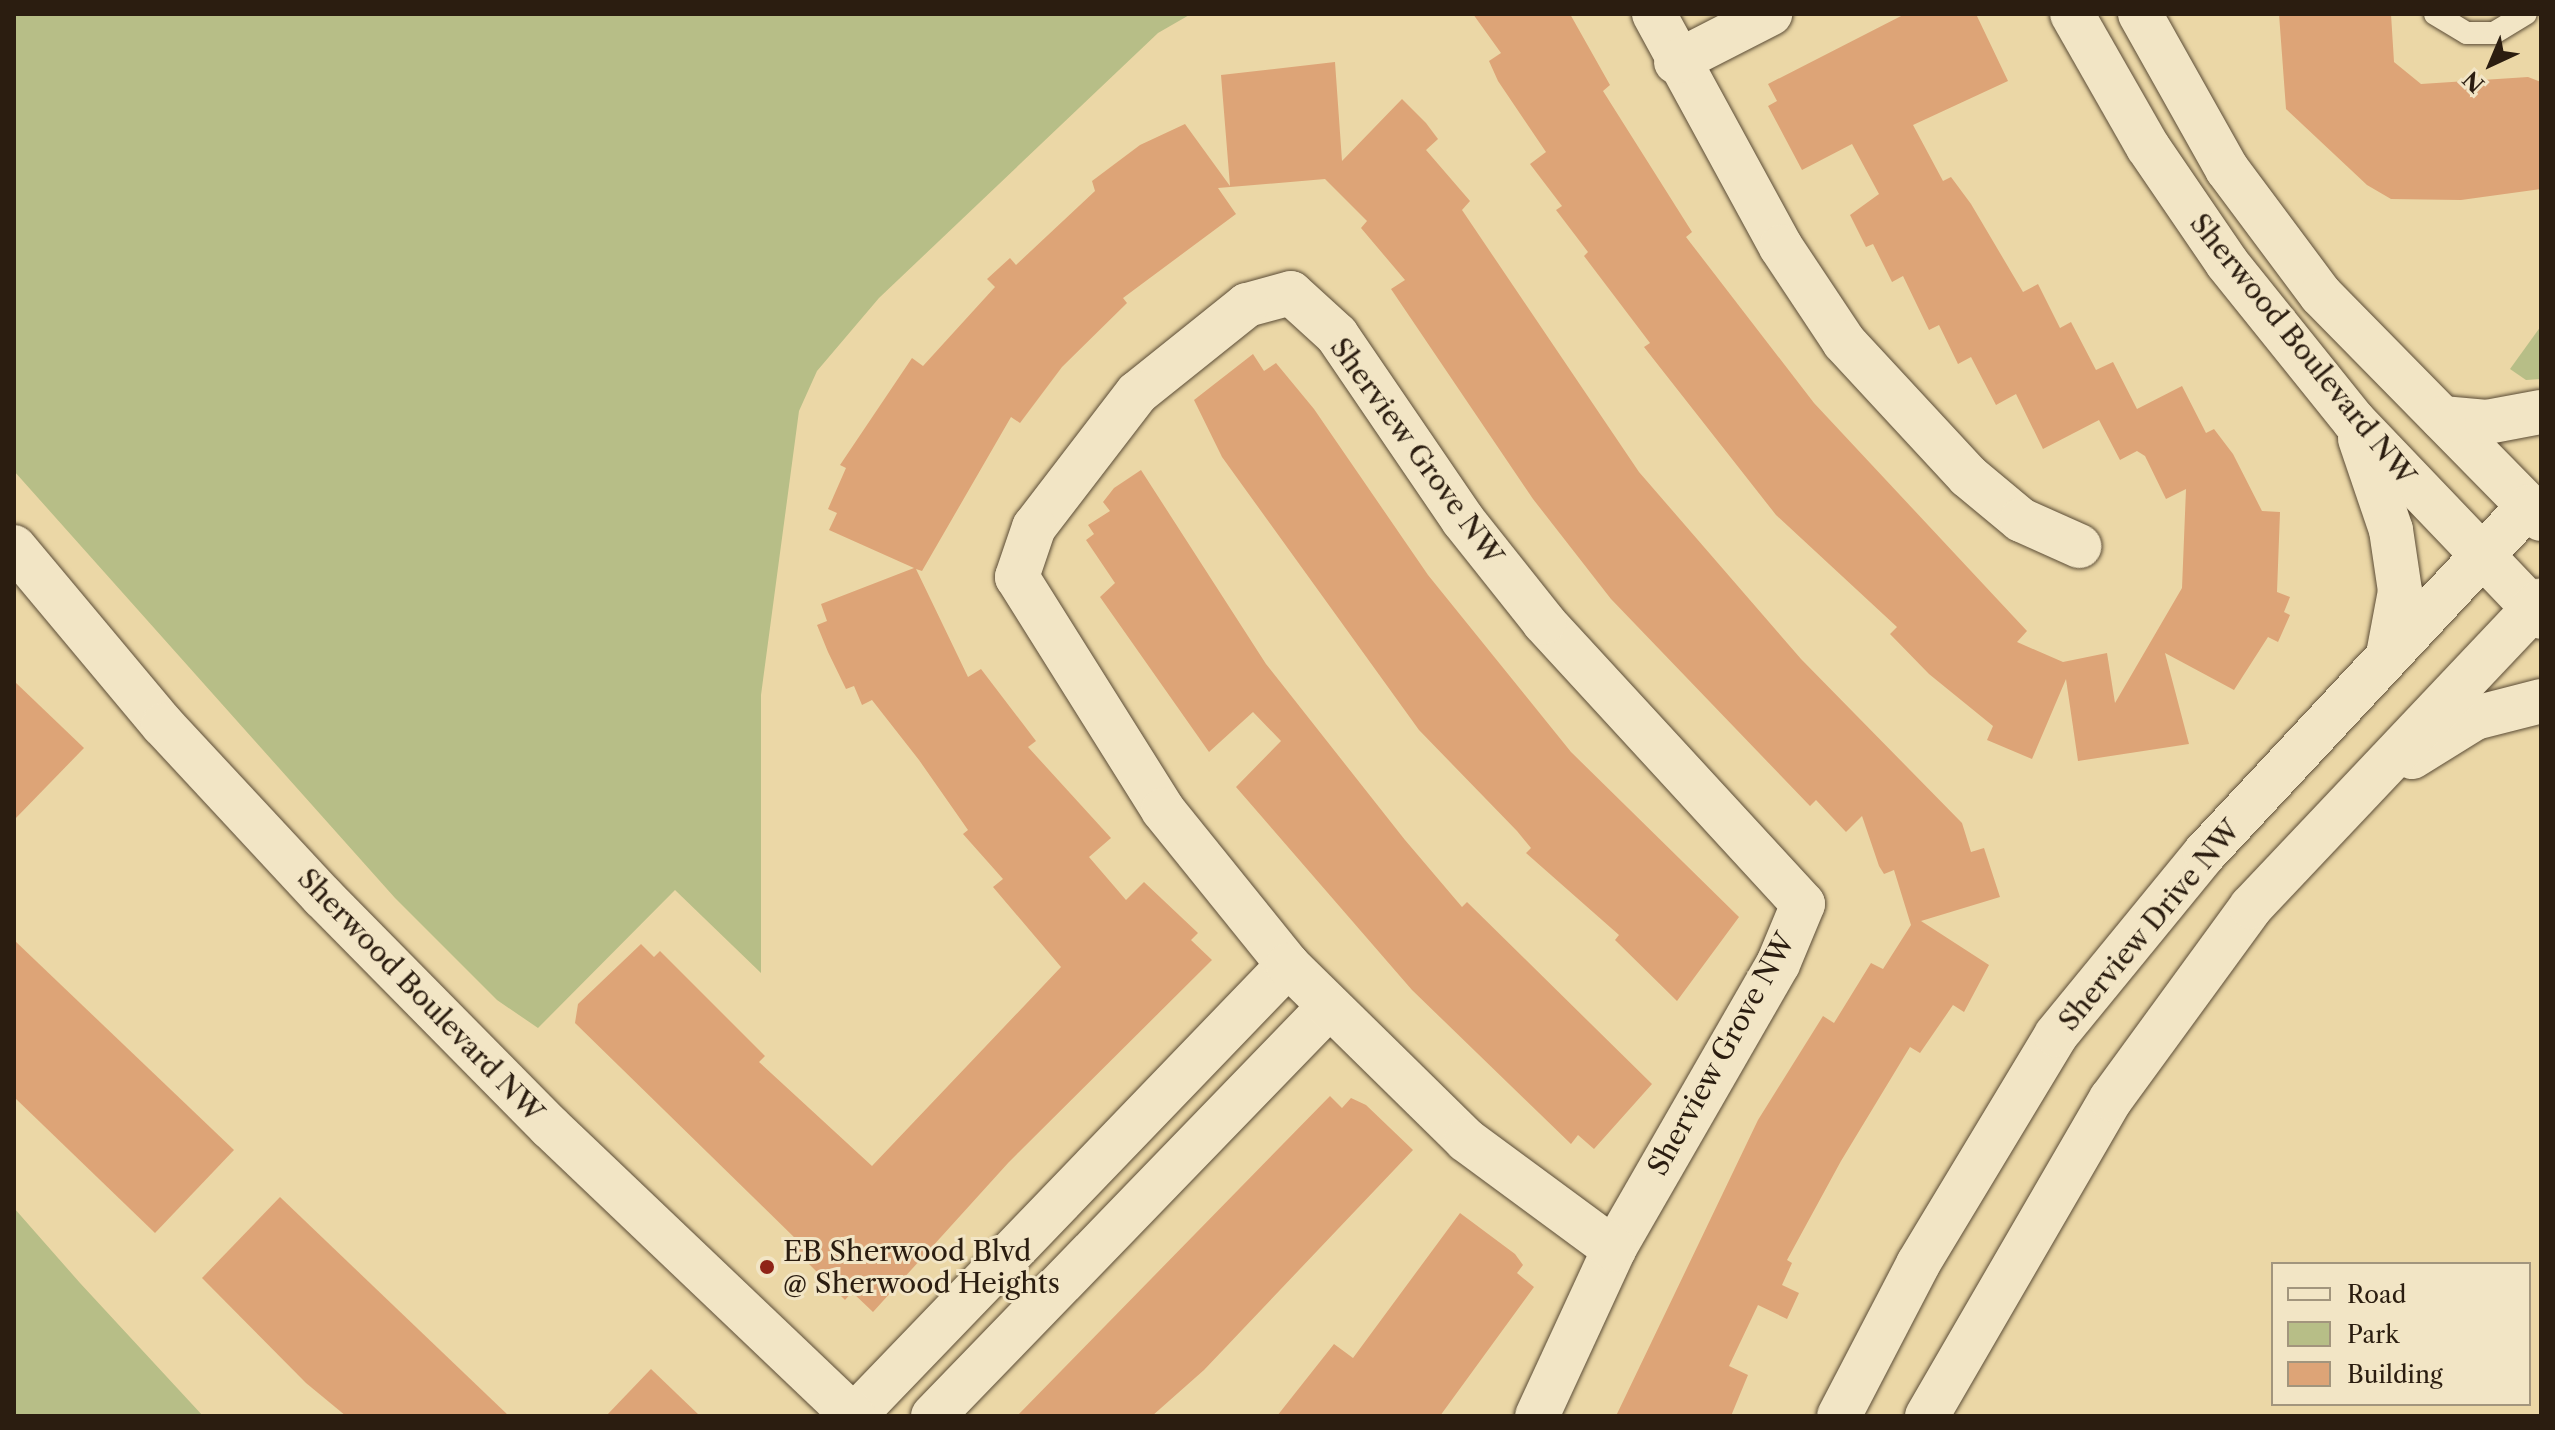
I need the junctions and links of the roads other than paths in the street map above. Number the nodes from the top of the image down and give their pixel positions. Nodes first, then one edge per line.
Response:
1 (1654, 14) edge
2 (1770, 14) edge
3 (2072, 14) edge
4 (2140, 14) edge
5 (2435, 14) edge
6 (2526, 14) edge
7 (1676, 62) junction
8 (2541, 412) edge
9 (2442, 418) junction
10 (2354, 421) junction
11 (2537, 507) edge
12 (2079, 546) dead end
13 (14, 547) edge
14 (2479, 557) junction
15 (2538, 609) edge
16 (2388, 656) junction
17 (2541, 701) edge
18 (2359, 789) junction
19 (1288, 965) junction
20 (1328, 1008) junction
21 (1614, 1249) junction
22 (854, 1416) edge
23 (933, 1416) edge
24 (1537, 1416) edge
25 (1839, 1416) edge
26 (1927, 1416) edge

1 - 7 street
2 - 7 street
3 - 10 street, Sherwood Boulevard NW
4 - 9 street, Sherwood Boulevard NW
5 - 6 lane
7 - 12 street
8 - 9 street
9 - 11 street, Sherwood Boulevard NW
10 - 14 street, Sherwood Boulevard NW
10 - 16 street
11 - 14 street, Sherview Drive NW
13 - 22 street, Sherwood Boulevard NW
14 - 15 street, Sherwood Boulevard NW
14 - 16 street, Sherview Drive NW
15 - 18 street
16 - 25 street, Sherview Drive NW
17 - 18 street
18 - 26 street
19 - 20 street, Sherview Grove NW
19 - 21 street, Sherview Grove NW
19 - 22 street
20 - 21 street, Sherview Grove NW
20 - 23 street
21 - 24 street, Sherview Grove NW

